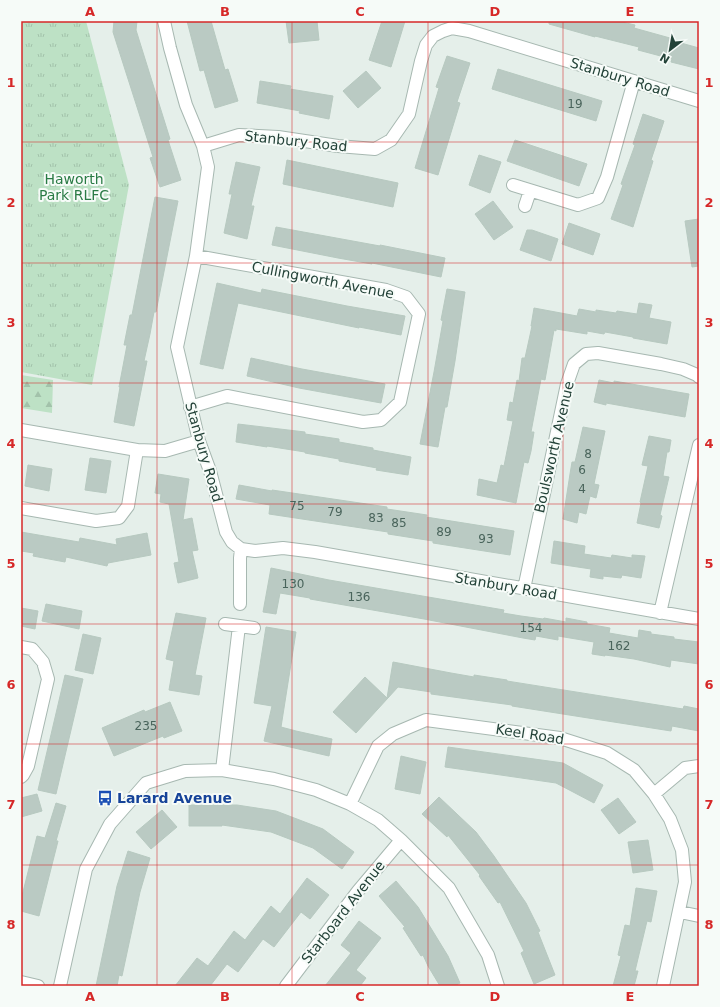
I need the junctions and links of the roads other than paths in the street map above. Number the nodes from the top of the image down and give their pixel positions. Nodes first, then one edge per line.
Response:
1 (164, 21) edge
2 (441, 26) edge
3 (634, 81) junction
4 (699, 101) edge
5 (203, 146) junction
6 (514, 185) dead end
7 (530, 191) junction
8 (525, 206) dead end
9 (196, 256) junction
10 (699, 377) edge
11 (190, 407) junction
12 (21, 430) edge
13 (199, 441) junction
14 (699, 445) edge
15 (138, 450) junction
16 (697, 459) edge
17 (21, 508) edge
18 (242, 549) junction
19 (524, 589) junction
20 (240, 604) dead end
21 (660, 613) junction
22 (699, 620) edge
23 (225, 624) dead end
24 (239, 626) junction
25 (254, 628) dead end
26 (21, 647) edge
27 (699, 766) edge
28 (222, 770) junction
29 (21, 777) edge
30 (654, 794) junction
31 (350, 804) junction
32 (401, 840) junction
33 (680, 912) junction
34 (699, 916) edge
35 (21, 982) edge
36 (38, 986) edge
37 (60, 986) edge
38 (286, 986) edge
39 (498, 986) edge
40 (663, 986) edge

1 - 5 street
2 - 3 street, Stanbury Road
2 - 5 street, Stanbury Road
3 - 4 street, Stanbury Road
3 - 7 street
5 - 9 street, Stanbury Road
6 - 7 street
7 - 8 street
9 - 11 street, Stanbury Road
9 - 11 street, Cullingworth Avenue
10 - 19 street, Boulsworth Avenue
11 - 13 street, Stanbury Road
12 - 15 street
13 - 15 street
13 - 18 street, Stanbury Road
14 - 16 street
15 - 17 street
16 - 21 street
18 - 19 street, Stanbury Road
18 - 20 street
19 - 21 street, Stanbury Road
21 - 22 street, Stanbury Road
23 - 24 street
24 - 25 street
24 - 28 street
26 - 29 street
27 - 30 street
28 - 31 street
28 - 37 street
30 - 31 street, Keel Road
30 - 33 street, Keel Road
31 - 32 street
32 - 38 street, Starboard Avenue
32 - 39 street
33 - 34 street
33 - 40 street, Keel Road
35 - 36 street

